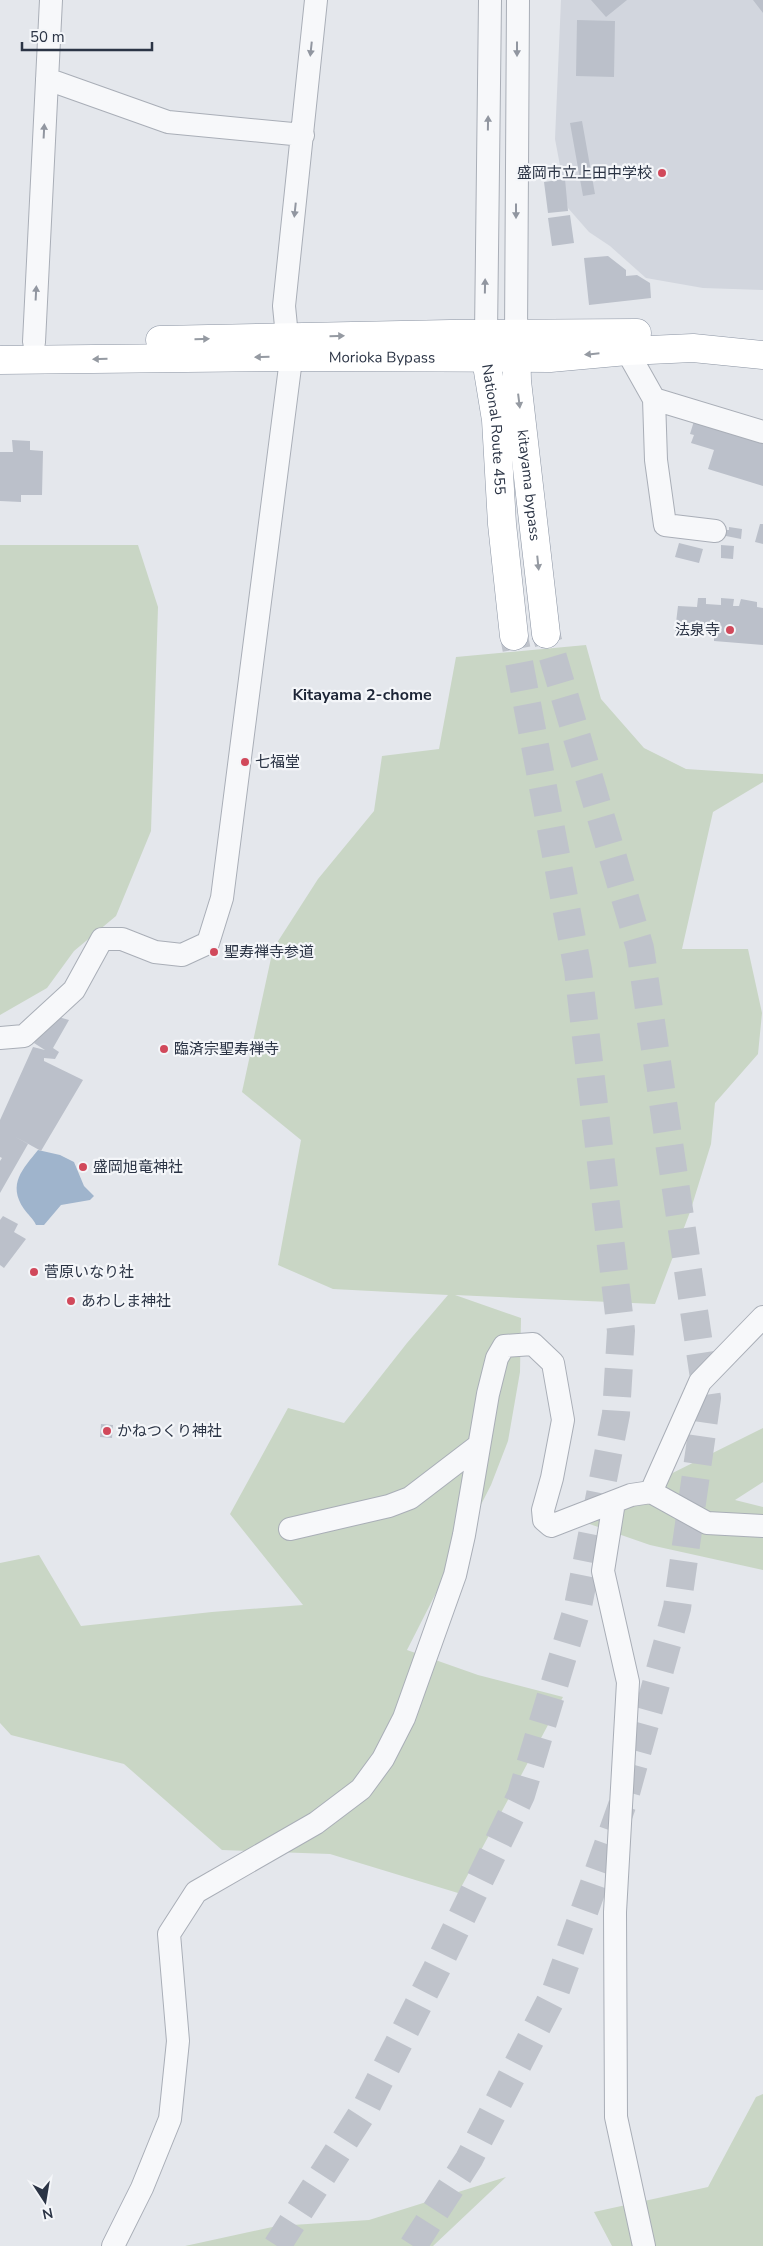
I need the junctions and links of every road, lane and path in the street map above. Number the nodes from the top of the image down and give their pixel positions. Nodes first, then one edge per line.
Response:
1 (51, 0) edge
2 (316, 0) edge
3 (490, 0) edge
4 (518, 0) edge
5 (47, 78) junction
6 (303, 135) junction
7 (763, 338) edge
8 (0, 342) edge
9 (34, 342) junction
10 (289, 347) junction
11 (486, 347) junction
12 (516, 347) junction
13 (627, 350) junction
14 (763, 355) edge
15 (0, 360) edge
16 (654, 399) junction
17 (763, 432) edge
18 (715, 531) dead end
19 (546, 634) tunnel mouth
20 (514, 636) tunnel mouth
21 (0, 1038) edge
22 (763, 1317) edge
23 (478, 1446) junction
24 (651, 1492) junction
25 (614, 1502) junction
26 (763, 1526) edge
27 (290, 1529) dead end
28 (113, 2246) edge
29 (644, 2246) edge

1 - 5 street
2 -> 6 street
11 -> 3 street
4 -> 12 street
5 - 6 street
9 -> 5 street
6 -> 10 street
7 - 12 highway, Morioka Bypass
8 - 9 highway, Morioka Bypass
9 -> 10 highway, Morioka Bypass
10 - 11 highway, Morioka Bypass
10 -> 15 highway, Morioka Bypass
10 - 21 street
11 - 12 highway, Morioka Bypass
11 - 20 highway, kitayama bypass
13 -> 12 highway, Morioka Bypass
12 -> 19 highway, kitayama bypass
13 - 14 highway, Morioka Bypass
13 - 16 street
16 - 17 street
16 - 18 street
22 - 24 street
23 - 25 street
23 - 27 street
23 - 28 street
24 - 25 street
24 - 26 street
25 - 29 street

